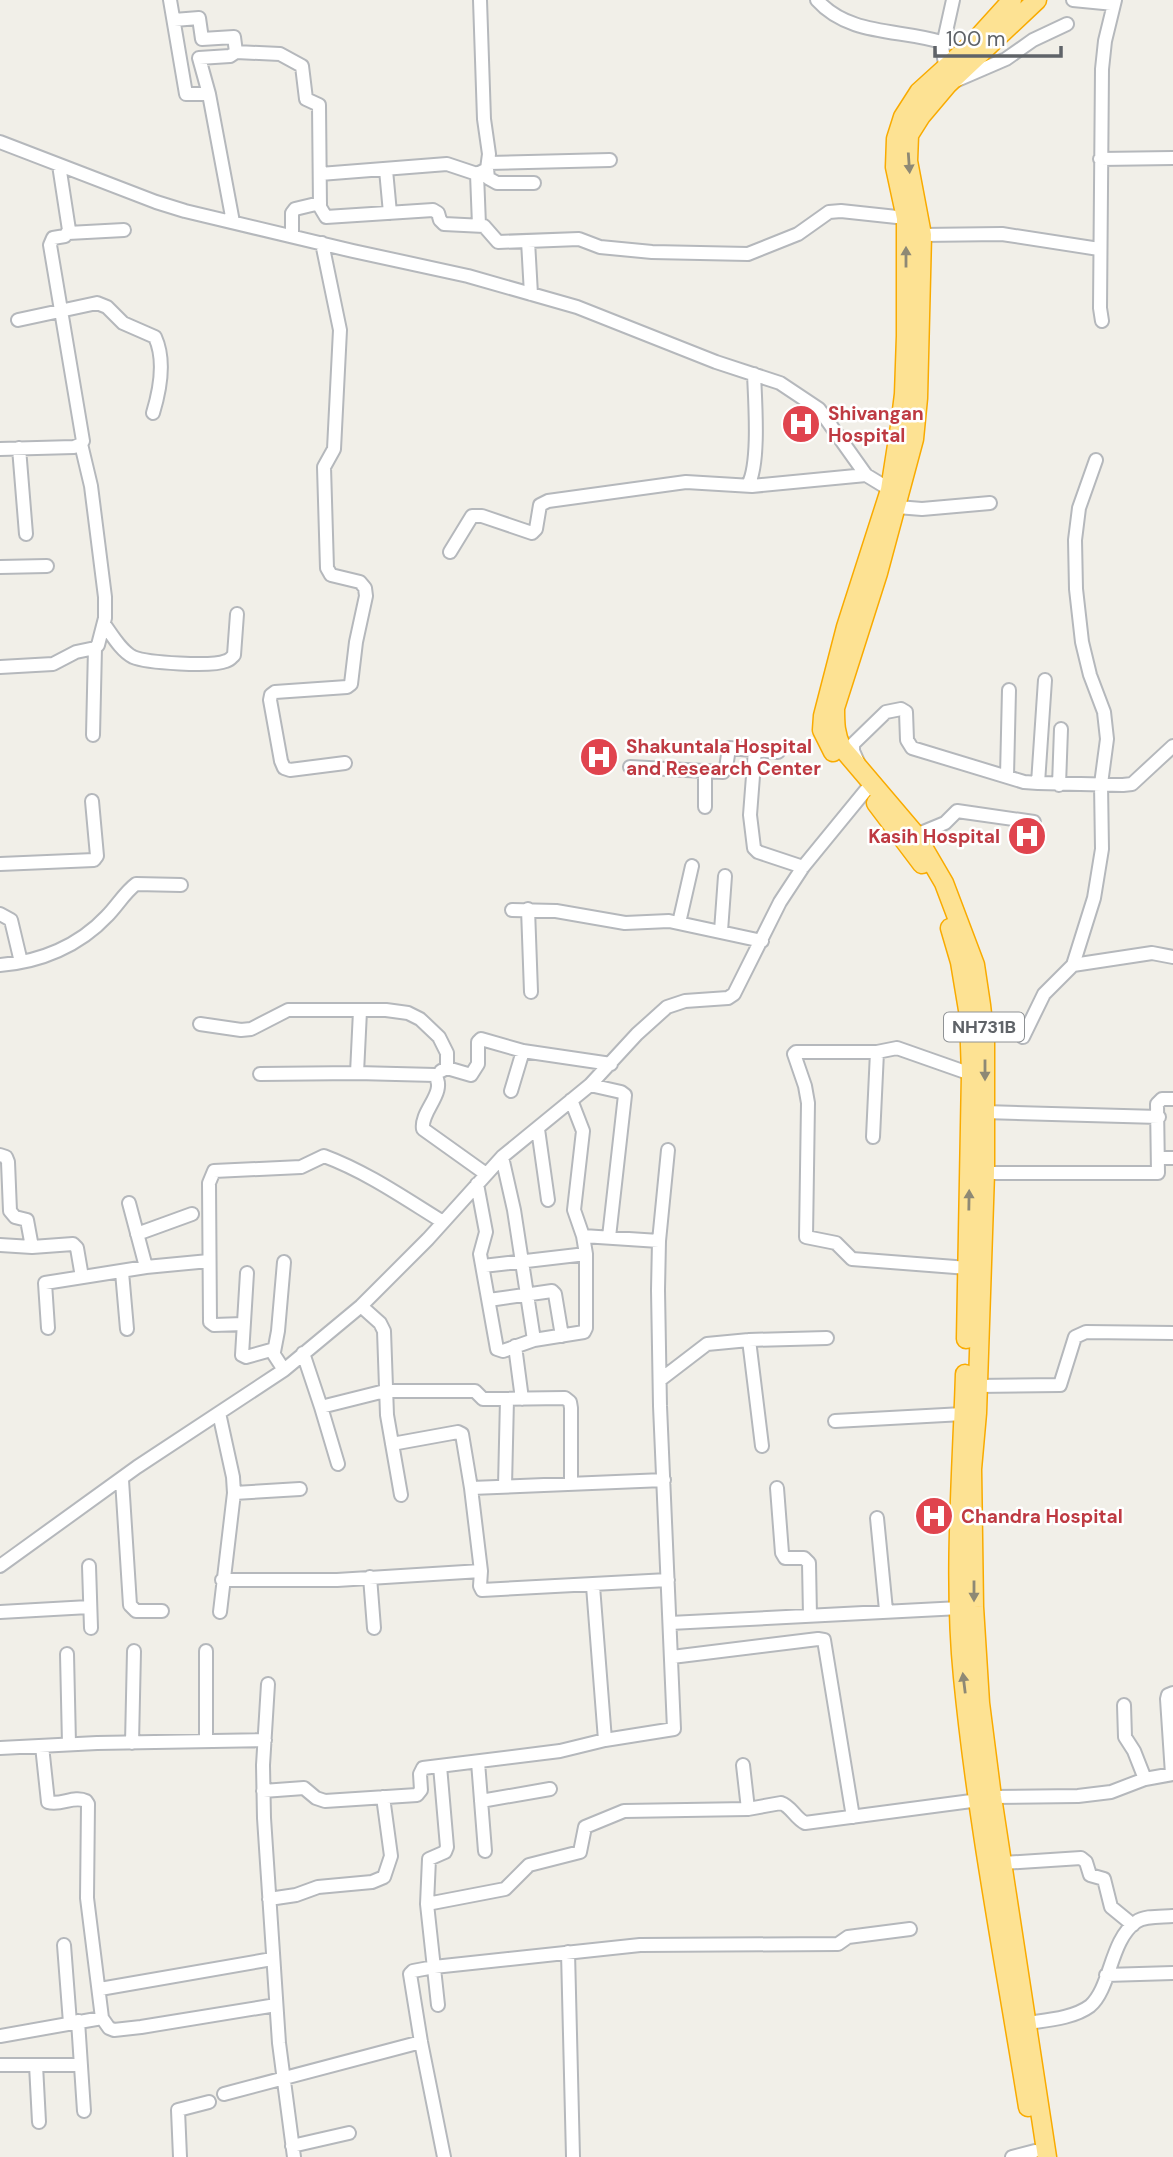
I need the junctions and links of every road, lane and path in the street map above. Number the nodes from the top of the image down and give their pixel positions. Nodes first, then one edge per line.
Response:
1 (170, 0) edge
2 (480, 0) edge
3 (817, 0) edge
4 (953, 0) edge
5 (1012, 0) edge
6 (1037, 0) edge
7 (1073, 0) edge
8 (1115, 2) edge
9 (174, 20) junction
10 (1067, 24) dead end
11 (943, 45) junction
12 (236, 52) junction
13 (947, 76) junction
14 (209, 94) junction
15 (0, 142) edge
16 (1173, 158) edge
17 (1100, 159) junction
18 (610, 160) dead end
19 (59, 165) junction
20 (484, 169) junction
21 (386, 170) junction
22 (320, 174) junction
23 (534, 183) dead end
24 (320, 203) junction
25 (390, 213) junction
26 (906, 218) junction
27 (233, 222) junction
28 (478, 225) junction
29 (124, 230) dead end
30 (68, 233) junction
31 (292, 235) junction
32 (922, 235) junction
33 (528, 241) junction
34 (322, 243) junction
35 (1100, 249) junction
36 (531, 294) junction
37 (62, 309) junction
38 (18, 320) dead end
39 (1102, 321) dead end
40 (754, 374) junction
41 (153, 414) dead end
42 (81, 444) junction
43 (19, 448) junction
44 (0, 449) edge
45 (1096, 460) dead end
46 (866, 475) junction
47 (748, 485) junction
48 (896, 497) junction
49 (990, 503) dead end
50 (26, 534) dead end
51 (450, 552) dead end
52 (47, 566) dead end
53 (0, 567) edge
54 (237, 614) dead end
55 (104, 624) junction
56 (95, 648) junction
57 (0, 667) edge
58 (1045, 680) dead end
59 (1009, 690) dead end
60 (1061, 729) dead end
61 (93, 735) dead end
62 (1173, 746) edge
63 (755, 750) junction
64 (778, 752) dead end
65 (345, 763) dead end
66 (859, 766) junction
67 (630, 767) dead end
68 (705, 771) junction
69 (1007, 776) junction
70 (1038, 783) junction
71 (1101, 784) junction
72 (1059, 785) junction
73 (866, 790) junction
74 (92, 801) dead end
75 (705, 807) dead end
76 (1034, 822) dead end
77 (916, 835) junction
78 (0, 864) edge
79 (692, 866) dead end
80 (803, 867) junction
81 (725, 877) dead end
82 (181, 884) dead end
83 (528, 909) junction
84 (512, 910) dead end
85 (0, 914) edge
86 (679, 923) junction
87 (721, 931) junction
88 (762, 941) junction
89 (1173, 957) edge
90 (21, 962) junction
91 (0, 965) edge
92 (1073, 965) junction
93 (531, 992) dead end
94 (360, 1011) junction
95 (200, 1024) dead end
96 (1023, 1037) dead end
97 (523, 1051) junction
98 (877, 1052) junction
99 (611, 1064) junction
100 (441, 1072) junction
101 (357, 1073) junction
102 (260, 1074) dead end
103 (971, 1074) junction
104 (590, 1085) junction
105 (512, 1091) dead end
106 (1173, 1099) edge
107 (571, 1100) junction
108 (984, 1112) junction
109 (1159, 1117) junction
110 (538, 1129) junction
111 (873, 1137) dead end
112 (668, 1150) dead end
113 (0, 1154) edge
114 (502, 1157) junction
115 (1158, 1158) junction
116 (1173, 1158) edge
117 (985, 1173) junction
118 (486, 1174) junction
119 (477, 1184) junction
120 (548, 1200) dead end
121 (129, 1203) dead end
122 (192, 1214) dead end
123 (443, 1222) junction
124 (137, 1234) junction
125 (583, 1236) junction
126 (609, 1237) junction
127 (659, 1241) junction
128 (0, 1245) edge
129 (32, 1247) junction
130 (586, 1254) junction
131 (209, 1261) junction
132 (522, 1261) junction
133 (284, 1262) dead end
134 (483, 1266) junction
135 (146, 1267) junction
136 (968, 1268) junction
137 (122, 1272) junction
138 (247, 1273) dead end
139 (82, 1277) junction
140 (527, 1294) junction
141 (489, 1300) junction
142 (361, 1306) junction
143 (243, 1324) junction
144 (48, 1328) dead end
145 (127, 1329) dead end
146 (1173, 1333) edge
147 (562, 1336) junction
148 (827, 1338) dead end
149 (534, 1340) junction
150 (749, 1340) junction
151 (515, 1346) junction
152 (274, 1352) junction
153 (303, 1353) junction
154 (284, 1370) junction
155 (660, 1380) junction
156 (976, 1386) junction
157 (385, 1391) junction
158 (507, 1399) junction
159 (522, 1399) junction
160 (321, 1407) junction
161 (219, 1413) junction
162 (963, 1414) junction
163 (835, 1421) dead end
164 (392, 1444) junction
165 (762, 1446) dead end
166 (338, 1464) dead end
167 (122, 1479) junction
168 (664, 1480) junction
169 (571, 1484) junction
170 (505, 1486) junction
171 (471, 1488) junction
172 (777, 1488) dead end
173 (300, 1489) dead end
174 (234, 1493) junction
175 (401, 1496) dead end
176 (877, 1518) dead end
177 (0, 1566) edge
178 (89, 1566) dead end
179 (481, 1571) junction
180 (370, 1577) junction
181 (222, 1580) junction
182 (668, 1580) junction
183 (593, 1586) junction
184 (89, 1607) junction
185 (960, 1608) junction
186 (886, 1610) junction
187 (162, 1611) dead end
188 (0, 1612) edge
189 (220, 1612) dead end
190 (810, 1616) junction
191 (670, 1623) junction
192 (91, 1628) dead end
193 (374, 1628) dead end
194 (134, 1651) dead end
195 (206, 1651) dead end
196 (67, 1654) dead end
197 (671, 1657) junction
198 (268, 1684) dead end
199 (1173, 1693) edge
200 (1124, 1705) dead end
201 (265, 1740) junction
202 (605, 1740) junction
203 (206, 1741) junction
204 (132, 1742) junction
205 (69, 1744) junction
206 (42, 1746) junction
207 (0, 1748) edge
208 (478, 1762) junction
209 (743, 1765) dead end
210 (440, 1766) junction
211 (1173, 1774) edge
212 (1145, 1779) junction
213 (550, 1789) dead end
214 (263, 1791) junction
215 (383, 1797) junction
216 (986, 1799) junction
217 (481, 1801) junction
218 (748, 1809) junction
219 (853, 1817) junction
220 (485, 1850) dead end
221 (1003, 1863) junction
222 (269, 1899) junction
223 (427, 1904) junction
224 (1173, 1916) edge
225 (1133, 1925) junction
226 (910, 1928) dead end
227 (64, 1945) dead end
228 (568, 1952) junction
229 (272, 1959) junction
230 (434, 1967) junction
231 (1173, 1973) edge
232 (1106, 1975) junction
233 (100, 1989) junction
234 (276, 2004) junction
235 (438, 2005) dead end
236 (102, 2018) junction
237 (74, 2022) junction
238 (1028, 2023) junction
239 (0, 2036) edge
240 (421, 2042) junction
241 (0, 2065) edge
242 (36, 2065) junction
243 (81, 2065) junction
244 (283, 2078) junction
245 (224, 2094) dead end
246 (209, 2102) dead end
247 (84, 2111) dead end
248 (39, 2122) dead end
249 (349, 2133) dead end
250 (293, 2152) edge
251 (1039, 2155) edge
252 (180, 2157) edge
253 (444, 2157) edge
254 (573, 2157) edge
255 (1012, 2157) edge

1 - 9 street
2 - 20 street
3 - 11 street
4 - 11 street
5 - 13 highway
6 - 13 highway, NH731B
7 - 8 street
8 - 17 street
9 - 12 street
9 - 14 street
10 - 13 street
11 - 13 street
12 - 14 street
12 - 22 street
13 - 26 highway
13 -> 32 highway, NH731B
14 - 27 street
15 - 19 street
16 - 17 street
17 - 35 street
18 - 20 street
19 - 27 street
19 - 30 street
20 - 21 street
20 - 23 street
20 - 28 street
21 - 22 street
21 - 25 street
22 - 24 street
24 - 25 street
24 - 31 street
25 - 28 street
26 - 33 street
48 -> 26 highway
27 - 31 street
28 - 33 street
29 - 30 street
30 - 37 street
31 - 34 street
32 - 35 street
32 - 48 highway, NH731B
33 - 36 street
34 - 36 street
34 - 65 street
35 - 39 street
36 - 40 street
37 - 38 street
37 - 41 street
37 - 42 street
40 - 46 street
40 - 47 street
42 - 43 street
42 - 55 street
43 - 44 street
43 - 50 street
45 - 71 street
46 - 47 street
46 - 48 street
47 - 51 street
48 - 49 street
48 - 66 highway, NH731B
48 - 73 highway
52 - 53 street
54 - 55 street
55 - 56 street
56 - 57 street
56 - 61 street
58 - 70 street
59 - 69 street
60 - 72 street
62 - 71 street
63 - 64 street
63 - 68 street
63 - 80 street
66 - 69 street
66 - 77 highway, NH731B
67 - 68 street
68 - 75 street
69 - 70 street
70 - 72 street
71 - 72 street
71 - 92 street
73 - 80 street
73 - 103 highway
74 - 78 street
76 - 77 street
77 -> 108 highway, NH731B
79 - 86 street
80 - 88 street
81 - 87 street
82 - 90 street
83 - 84 street
83 - 86 street
83 - 93 street
85 - 90 street
86 - 87 street
87 - 88 street
88 - 99 street
89 - 92 street
90 - 91 street
92 - 96 street
94 - 95 street
94 - 100 street
94 - 101 street
97 - 99 street
97 - 100 street
97 - 105 street
98 - 103 street
98 - 111 street
98 - 136 street
99 - 104 street
100 - 101 street
100 - 118 street
101 - 102 street
136 -> 103 highway
104 - 107 street
104 - 126 street
106 - 109 street
107 - 110 street
107 - 125 street
108 - 109 street
108 - 117 highway, NH731B
109 - 115 street
110 - 114 street
110 - 120 street
112 - 127 street
113 - 129 street
114 - 118 street
114 - 132 street
115 - 116 street
115 - 117 street
117 - 156 highway, NH731B
118 - 119 street
119 - 123 street
119 - 134 street
121 - 124 street
122 - 124 street
123 - 131 street
123 - 142 street
124 - 135 street
125 - 126 street
125 - 130 street
126 - 127 street
127 - 155 street
128 - 129 street
129 - 139 street
130 - 132 street
130 - 147 street
131 - 135 street
131 - 143 street
132 - 134 street
132 - 140 street
133 - 152 street
134 - 141 street
135 - 137 street
136 - 162 highway
137 - 139 street
137 - 145 street
138 - 143 street
139 - 144 street
140 - 141 street
140 - 147 street
140 - 149 street
141 - 151 street
142 - 153 street
142 - 157 street
143 - 152 street
146 - 156 street
147 - 149 street
148 - 150 street
149 - 151 street
150 - 155 street
150 - 165 street
151 - 159 street
152 - 154 street
153 - 154 street
153 - 160 street
154 - 161 street
155 - 168 street
156 -> 216 highway, NH731B
157 - 158 street
157 - 160 street
157 - 164 street
158 - 159 street
158 - 170 street
159 - 169 street
160 - 166 street
161 - 167 street
161 - 174 street
162 - 163 street
162 - 185 highway
164 - 171 street
164 - 175 street
167 - 177 street
167 - 187 street
168 - 169 street
168 - 182 street
169 - 170 street
170 - 171 street
171 - 179 street
172 - 190 street
173 - 174 street
174 - 181 street
176 - 186 street
178 - 184 street
179 - 180 street
179 - 183 street
180 - 181 street
180 - 193 street
181 - 189 street
182 - 183 street
182 - 191 street
183 - 202 street
184 - 188 street
184 - 192 street
185 - 186 street
216 -> 185 highway
186 - 190 street
190 - 191 street
191 - 197 street
194 - 204 street
195 - 203 street
196 - 205 street
197 - 202 street
197 - 219 street
198 - 201 street
199 - 211 street
200 - 212 street
201 - 203 street
201 - 214 street
202 - 208 street
203 - 204 street
204 - 205 street
205 - 206 street
206 - 207 street
206 - 233 street
208 - 210 street
208 - 217 street
209 - 218 street
210 - 215 street
210 - 223 street
211 - 212 street
212 - 216 street
213 - 217 street
214 - 215 street
214 - 222 street
215 - 222 street
216 - 219 street
216 - 221 highway, NH731B
216 - 251 highway
217 - 220 street
218 - 219 street
218 - 223 street
221 - 225 street
221 - 238 highway, NH731B
222 - 229 street
223 - 230 street
224 - 225 street
225 - 232 street
226 - 228 street
227 - 237 street
228 - 230 street
228 - 254 street
229 - 233 street
229 - 234 street
230 - 235 street
230 - 240 street
231 - 232 street
232 - 238 street
233 - 236 street
234 - 236 street
234 - 244 street
236 - 237 street
237 - 239 street
237 - 243 street
238 - 251 highway, NH731B
240 - 244 street
240 - 253 street
241 - 242 street
242 - 243 street
242 - 248 street
243 - 247 street
244 - 245 street
244 - 250 street
246 - 252 street
249 - 250 street
251 - 255 street

